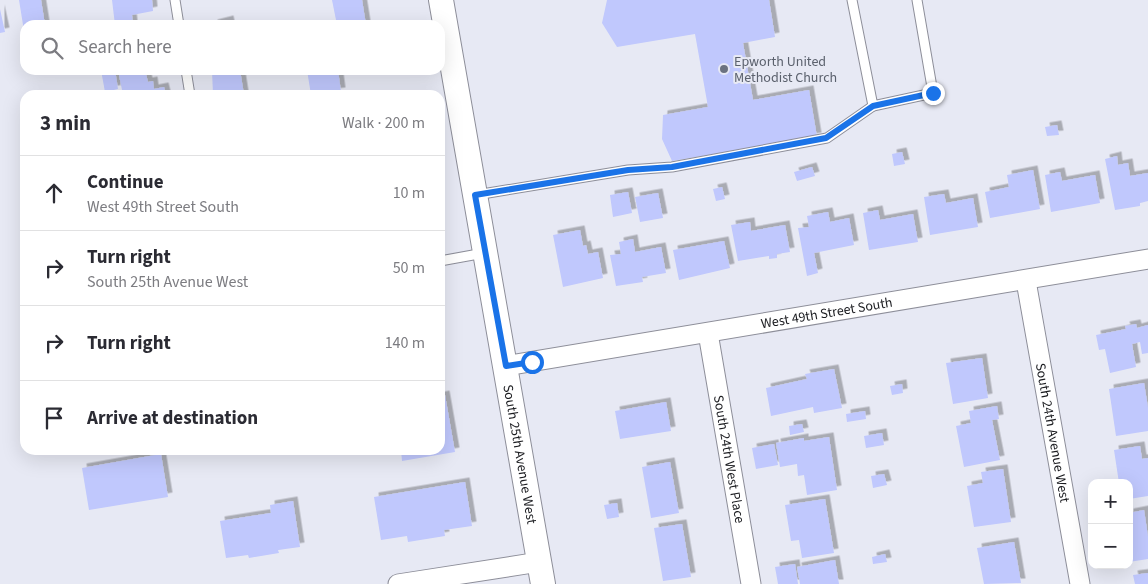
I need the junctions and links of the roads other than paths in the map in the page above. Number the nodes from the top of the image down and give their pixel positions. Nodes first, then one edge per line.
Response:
1 (175, 0) edge
2 (441, 0) edge
3 (852, 0) edge
4 (917, 0) edge
5 (178, 20) edge
6 (444, 20) edge
7 (445, 23) edge
8 (187, 75) edge
9 (189, 90) edge
10 (873, 106) junction
11 (475, 195) junction
12 (486, 253) junction
13 (445, 259) edge
14 (1148, 259) edge
15 (1026, 281) junction
16 (708, 332) junction
17 (506, 366) junction
18 (541, 573) edge
19 (398, 584) edge
20 (752, 584) edge
21 (1080, 584) edge

1 - 5 lane
2 - 6 street, South 25th Avenue West
3 - 10 lane
4 - 10 lane
7 - 11 street, South 25th Avenue West
8 - 9 lane
10 - 11 lane
11 - 12 street, South 25th Avenue West
12 - 13 lane
12 - 17 street, South 25th Avenue West
14 - 15 street, West 49th Street South
15 - 16 street, West 49th Street South
15 - 21 street, South 24th Avenue West
16 - 17 street, West 49th Street South
16 - 20 street, South 24th West Place
17 - 18 street, South 25th Avenue West
18 - 19 street

